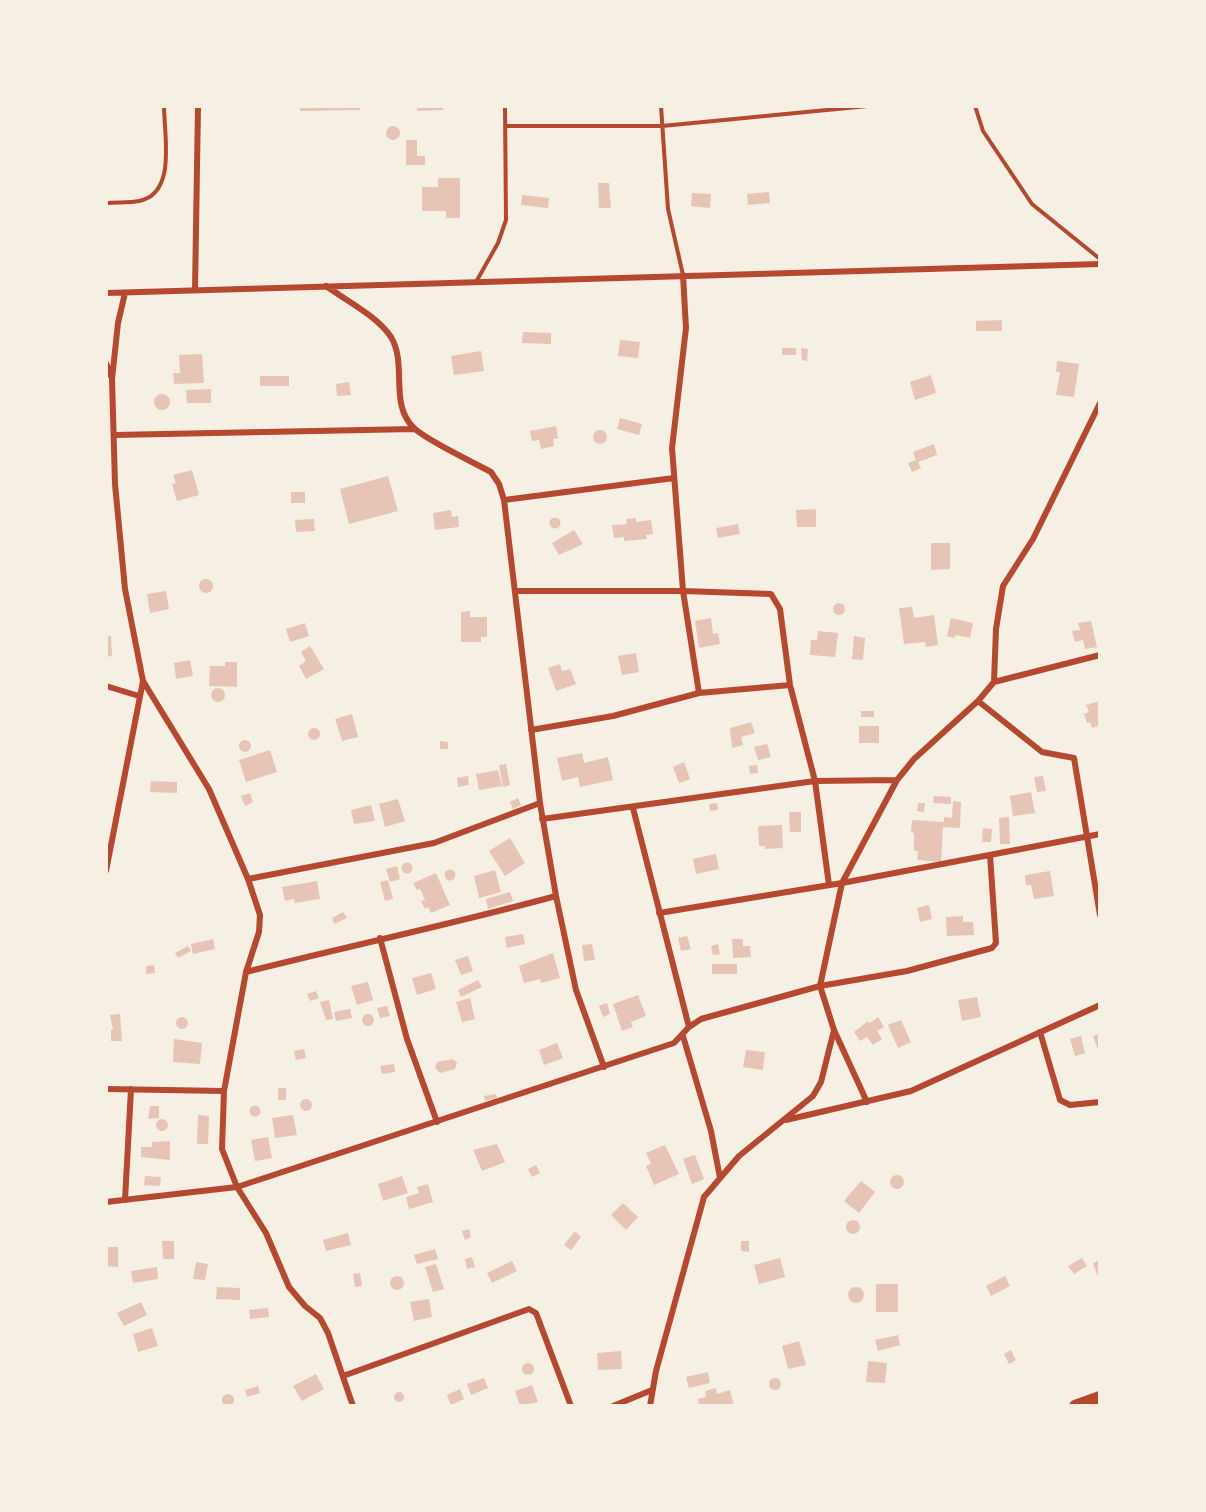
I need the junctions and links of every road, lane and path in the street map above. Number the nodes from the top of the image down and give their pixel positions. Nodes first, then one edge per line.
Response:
1 (164, 106) edge
2 (198, 106) edge
3 (505, 106) edge
4 (661, 106) edge
5 (868, 106) edge
6 (975, 106) edge
7 (505, 126) junction
8 (662, 126) junction
9 (106, 203) edge
10 (1100, 259) edge
11 (1100, 264) edge
12 (683, 275) junction
13 (476, 282) junction
14 (326, 286) junction
15 (195, 290) junction
16 (106, 293) edge
17 (125, 293) junction
18 (106, 363) edge
19 (112, 379) junction
20 (1100, 403) edge
21 (414, 429) junction
22 (114, 435) junction
23 (674, 478) junction
24 (504, 500) junction
25 (516, 591) junction
26 (683, 591) junction
27 (1100, 655) edge
28 (143, 681) junction
29 (994, 682) junction
30 (790, 685) junction
31 (106, 686) edge
32 (699, 693) junction
33 (139, 696) junction
34 (978, 701) junction
35 (531, 730) junction
36 (897, 780) junction
37 (815, 781) junction
38 (540, 803) junction
39 (633, 808) junction
40 (542, 819) junction
41 (1100, 834) edge
42 (1088, 837) junction
43 (990, 855) junction
44 (106, 871) edge
45 (248, 879) junction
46 (842, 883) junction
47 (829, 885) junction
48 (556, 896) junction
49 (659, 913) junction
50 (1100, 915) edge
51 (380, 938) junction
52 (246, 972) junction
53 (820, 986) junction
54 (1100, 1005) edge
55 (689, 1027) junction
56 (834, 1030) junction
57 (1040, 1032) junction
58 (683, 1036) junction
59 (604, 1067) junction
60 (106, 1089) edge
61 (130, 1089) junction
62 (224, 1091) junction
63 (867, 1102) junction
64 (1100, 1102) edge
65 (783, 1120) junction
66 (437, 1122) junction
67 (720, 1178) junction
68 (237, 1187) junction
69 (125, 1200) junction
70 (106, 1203) edge
71 (343, 1376) junction
72 (652, 1390) junction
73 (1100, 1397) edge
74 (353, 1406) edge
75 (571, 1406) edge
76 (613, 1406) edge
77 (650, 1406) edge
78 (1075, 1406) edge

1 - 9 lane
2 - 15 street
3 - 7 lane
4 - 8 lane
5 - 8 lane
6 - 10 lane
7 - 8 lane
7 - 13 lane
8 - 12 lane
11 - 12 street
12 - 13 street
12 - 23 street
13 - 14 street
14 - 15 street
14 - 21 street
15 - 17 street
16 - 17 street
17 - 19 street
18 - 19 street
19 - 22 street
20 - 29 street
21 - 22 street
21 - 24 street
22 - 28 street
23 - 24 street
23 - 26 street
24 - 25 street
25 - 26 street
25 - 35 street
26 - 30 street
26 - 32 street
27 - 29 street
28 - 33 street
28 - 45 street
29 - 34 street
30 - 32 street
30 - 37 street
31 - 33 street
32 - 35 street
33 - 44 street
34 - 36 street
34 - 42 street
35 - 38 street
36 - 37 street
36 - 46 street
37 - 39 street
37 - 47 street
38 - 40 street
38 - 45 street
39 - 40 street
39 - 49 street
40 - 48 street
41 - 42 street
42 - 43 street
42 - 50 street
43 - 46 street
43 - 53 street
45 - 52 street
46 - 47 street
46 - 53 street
47 - 49 street
48 - 51 street
48 - 59 street
49 - 55 street
51 - 52 street
51 - 66 street
52 - 62 street
53 - 55 street
53 - 56 street
54 - 57 street
55 - 58 street
56 - 63 street
56 - 65 street
57 - 63 street
57 - 64 street
58 - 59 street
58 - 67 street
59 - 66 street
60 - 61 street
61 - 62 street
61 - 69 street
62 - 68 street
63 - 65 street
65 - 67 street
66 - 68 street
67 - 72 street
68 - 69 street
68 - 71 street
69 - 70 street
71 - 74 street
71 - 75 street
72 - 76 street
72 - 77 street
73 - 78 main road

